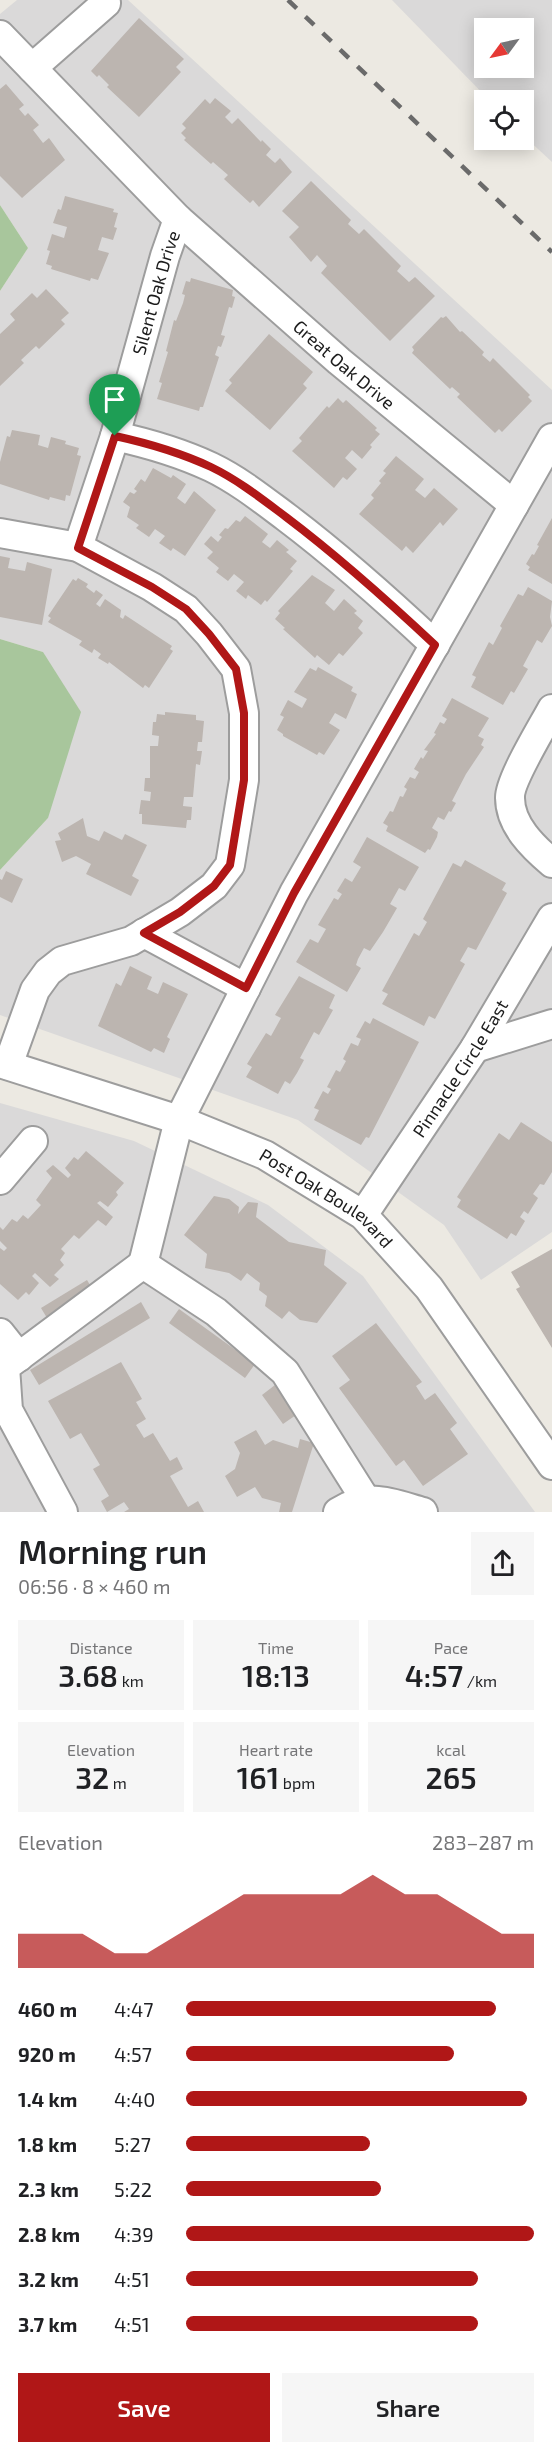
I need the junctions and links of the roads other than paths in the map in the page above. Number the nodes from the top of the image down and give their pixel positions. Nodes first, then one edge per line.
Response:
1 (106, 3) dead end
2 (0, 35) edge
3 (32, 68) junction
4 (178, 219) junction
5 (115, 436) junction
6 (552, 438) edge
7 (514, 505) junction
8 (0, 533) edge
9 (78, 548) junction
10 (435, 645) junction
11 (552, 709) edge
12 (552, 863) edge
13 (552, 918) edge
14 (144, 933) junction
15 (246, 988) junction
16 (548, 1032) edge
17 (475, 1048) junction
18 (4, 1064) edge
19 (179, 1120) junction
20 (33, 1142) dead end
21 (0, 1180) edge
22 (363, 1215) junction
23 (143, 1264) junction
24 (0, 1333) edge
25 (19, 1357) junction
26 (552, 1465) edge
27 (367, 1502) junction
28 (63, 1512) edge
29 (338, 1512) edge
30 (423, 1512) edge

1 - 3 street
2 - 3 street, Great Oak Drive
3 - 4 street, Great Oak Drive
4 - 5 street, Silent Oak Drive
4 - 7 street, Great Oak Drive
5 - 9 street, Silent Oak Drive
5 - 10 street
6 - 7 street
7 - 10 street
8 - 9 street
9 - 14 street
10 - 15 street
11 - 12 street
13 - 17 street, Pinnacle Circle East
14 - 15 street
14 - 18 street
15 - 19 street
16 - 17 street
17 - 22 street, Pinnacle Circle East
18 - 19 street, Post Oak Boulevard
19 - 22 street, Post Oak Boulevard
19 - 23 street
20 - 21 street
22 - 26 street, Post Oak Boulevard
23 - 25 street
23 - 27 street
24 - 25 street
25 - 28 street
27 - 29 street
27 - 30 street

